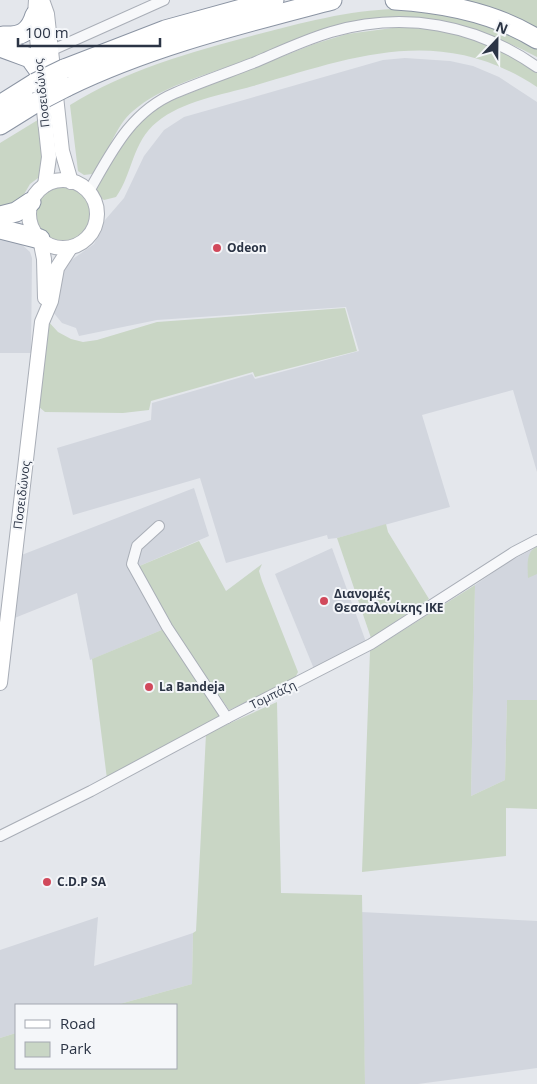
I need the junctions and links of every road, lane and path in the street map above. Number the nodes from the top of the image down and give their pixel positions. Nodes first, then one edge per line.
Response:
1 (164, 0) edge
2 (274, 0) edge
3 (332, 0) edge
4 (396, 0) edge
5 (38, 5) edge
6 (1, 39) edge
7 (537, 39) edge
8 (38, 53) junction
9 (537, 67) edge
10 (38, 78) junction
11 (65, 78) junction
12 (0, 105) edge
13 (0, 125) edge
14 (71, 182) junction
15 (45, 185) junction
16 (88, 193) junction
17 (31, 202) junction
18 (0, 216) edge
19 (0, 229) edge
20 (40, 239) junction
21 (70, 248) junction
22 (48, 308) junction
23 (159, 526) dead end
24 (537, 540) edge
25 (0, 683) edge
26 (227, 718) junction
27 (0, 836) edge

1 - 8 street
2 - 11 highway
3 - 11 highway
4 - 7 highway
5 - 6 highway
5 - 8 street, Ποσειδώνος
6 - 8 highway
8 - 10 highway
8 - 14 street, Ποσειδώνος
9 - 16 street
10 - 11 highway, bridge
10 - 12 highway
10 - 15 street, Ποσειδώνος
11 - 13 highway, bridge
14 - 15 street
14 - 16 street
15 - 17 street
16 - 21 street
17 - 18 highway
17 - 20 street
19 - 20 highway
20 - 21 street
20 - 22 street
21 - 22 street, Ποσειδώνος
22 - 25 street, Ποσειδώνος
23 - 26 street
24 - 26 street, Τομπάζη
26 - 27 street, Τομπάζη

